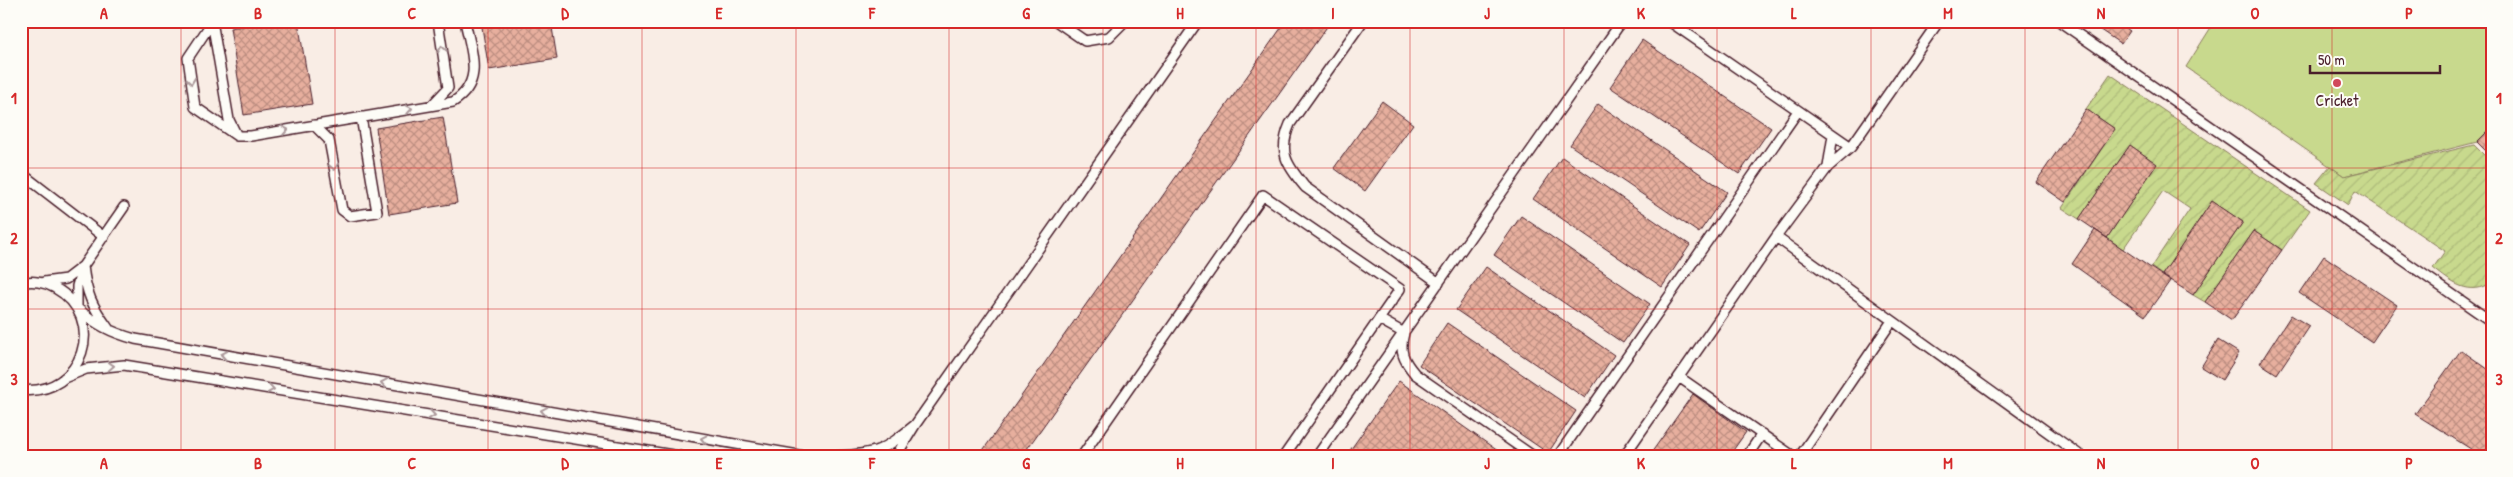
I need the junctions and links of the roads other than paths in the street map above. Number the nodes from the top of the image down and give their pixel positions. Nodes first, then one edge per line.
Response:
1 (438, 21) edge
2 (465, 21) edge
3 (1056, 21) edge
4 (1125, 21) edge
5 (1198, 21) edge
6 (1364, 21) edge
7 (1622, 21) edge
8 (1669, 21) edge
9 (1940, 21) edge
10 (2059, 21) edge
11 (212, 22) edge
12 (432, 105) junction
13 (1798, 111) junction
14 (361, 117) junction
15 (314, 125) junction
16 (1833, 135) junction
17 (237, 136) junction
18 (1851, 147) junction
19 (1828, 167) junction
20 (21, 173) edge
21 (124, 207) dead end
22 (1776, 236) junction
23 (104, 237) junction
24 (83, 266) junction
25 (21, 283) edge
26 (42, 283) junction
27 (1438, 283) junction
28 (77, 308) junction
29 (2490, 318) edge
30 (1379, 319) junction
31 (1892, 321) junction
32 (111, 332) junction
33 (1404, 333) junction
34 (1679, 377) junction
35 (64, 378) junction
36 (21, 390) edge
37 (32, 391) junction
38 (21, 396) edge
39 (915, 425) junction
40 (1762, 434) junction
41 (679, 456) edge
42 (804, 456) edge
43 (837, 456) edge
44 (896, 456) edge
45 (1082, 456) edge
46 (1284, 456) edge
47 (1318, 456) edge
48 (1534, 456) edge
49 (1558, 456) edge
50 (1624, 456) edge
51 (1747, 456) edge
52 (1793, 456) edge
53 (1800, 456) edge
54 (2081, 456) edge

12 -> 1 lane
2 - 12 lane
3 - 4 lane
5 - 39 lane
6 - 27 lane
7 - 27 lane
8 - 13 lane
9 - 18 lane
10 - 29 lane
11 - 17 lane
11 -> 17 lane
14 -> 12 lane
13 - 16 lane
13 - 49 lane
14 - 15 lane
15 -> 14 lane
17 -> 15 lane
16 - 18 lane
16 - 19 lane
18 - 19 lane
19 - 22 lane
20 - 23 lane
21 - 23 lane
22 - 31 lane
22 - 34 lane
23 - 24 lane
24 - 26 lane
24 - 28 lane
24 - 32 lane
25 - 26 lane
26 - 28 lane
27 - 33 lane
28 - 32 lane
28 - 35 lane
30 - 33 lane
30 - 45 lane
30 - 46 lane
31 - 53 lane
31 - 54 lane
42 -> 32 lane
33 - 47 lane
33 - 48 lane
34 - 40 lane
34 - 50 lane
35 - 37 lane
35 -> 41 lane
36 - 37 lane
37 - 38 lane
39 - 43 lane
39 - 44 lane
40 - 51 lane
40 - 52 lane

